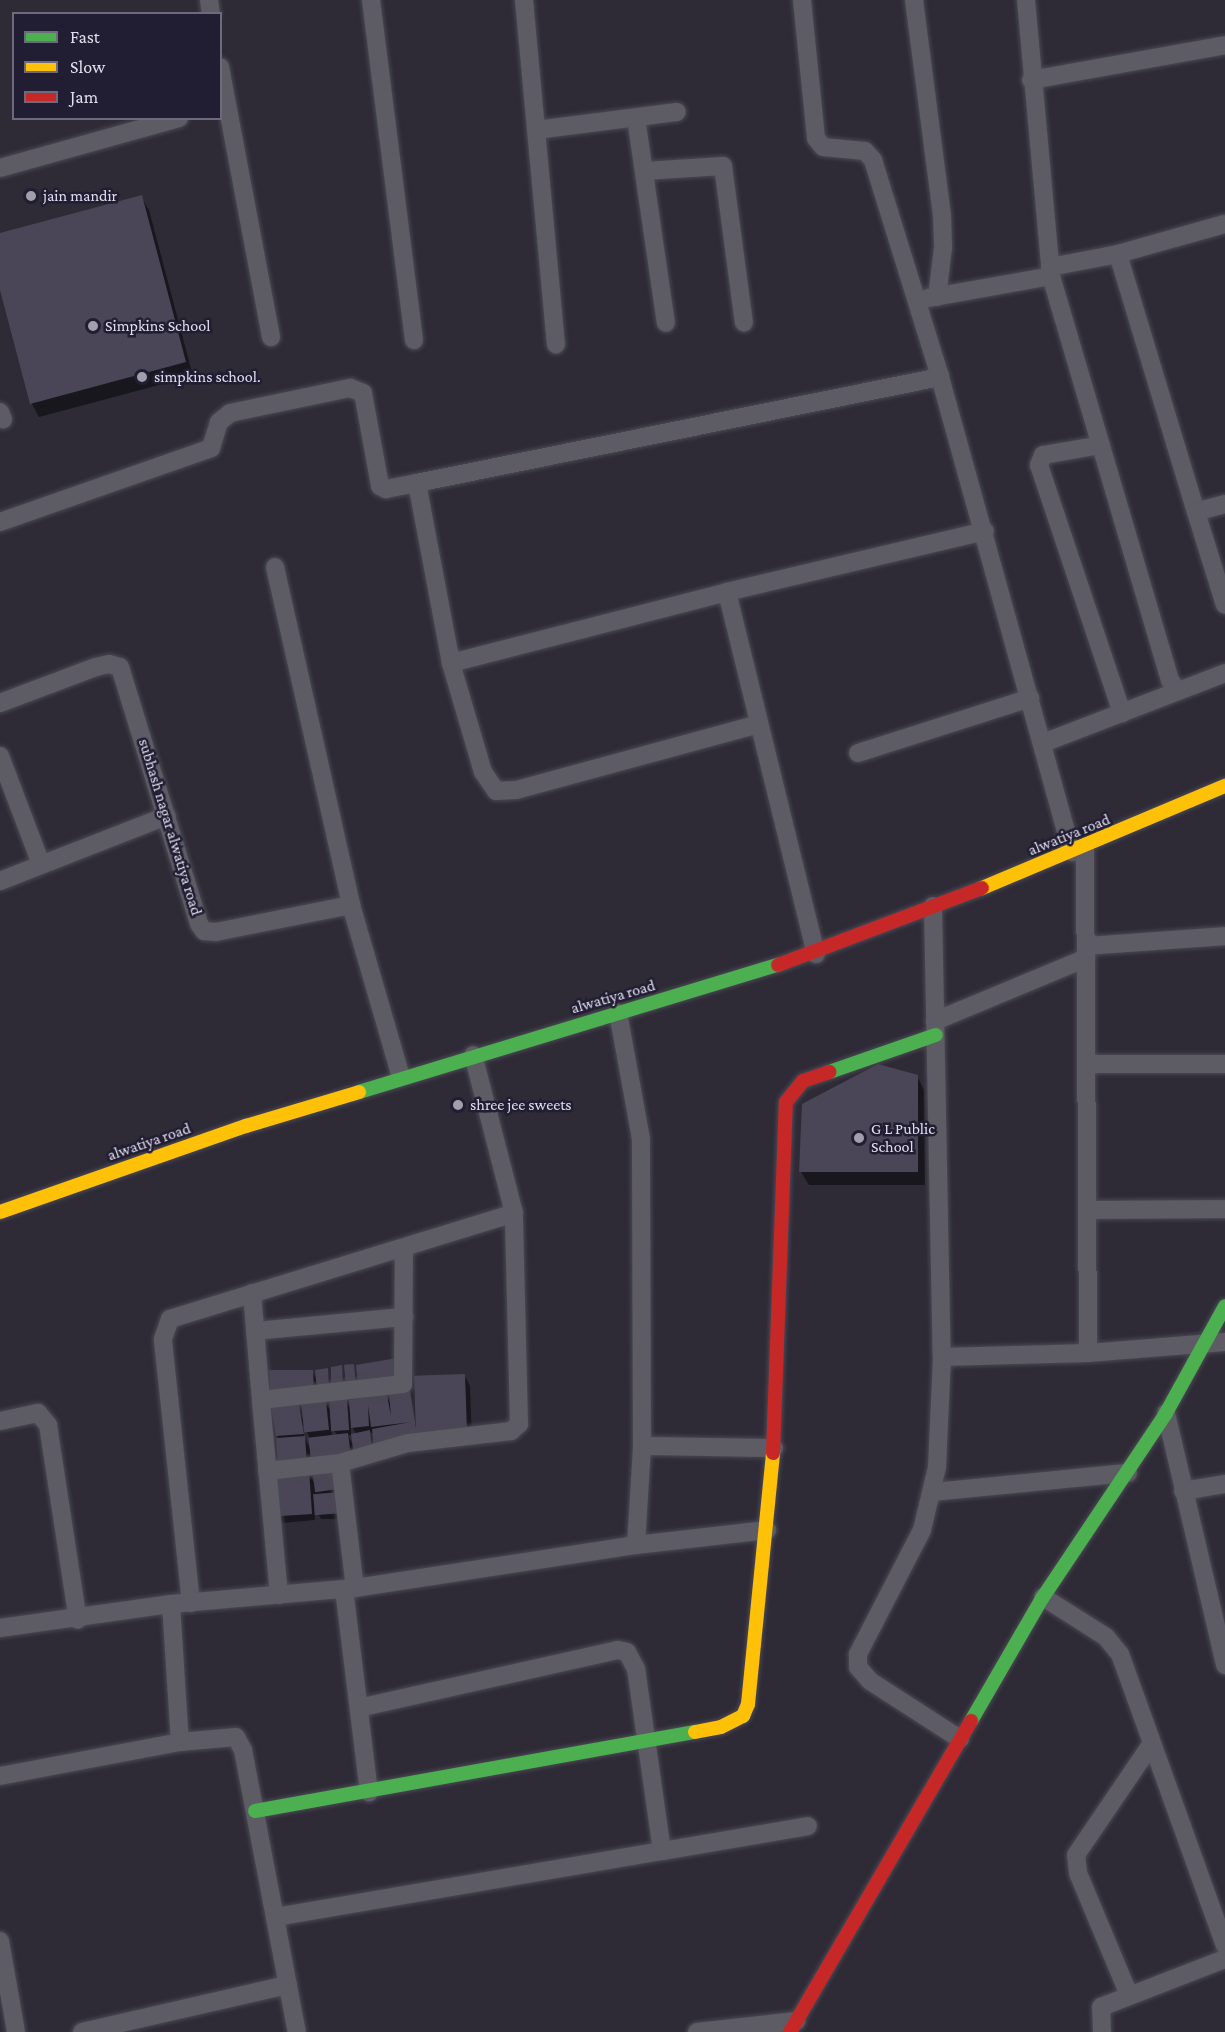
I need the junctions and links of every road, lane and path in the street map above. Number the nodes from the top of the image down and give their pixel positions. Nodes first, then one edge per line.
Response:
1 (371, 0) edge
2 (524, 0) edge
3 (802, 0) edge
4 (914, 0) edge
5 (1028, 0) edge
6 (1225, 45) edge
7 (1031, 80) junction
8 (222, 86) edge
9 (224, 106) edge
10 (677, 112) dead end
11 (636, 118) junction
12 (172, 120) edge
13 (536, 130) junction
14 (0, 168) edge
15 (644, 171) junction
16 (1225, 224) edge
17 (1118, 254) junction
18 (1051, 272) junction
19 (937, 297) junction
20 (917, 300) junction
21 (666, 323) dead end
22 (744, 323) dead end
23 (271, 336) dead end
24 (414, 340) dead end
25 (556, 345) dead end
26 (940, 377) junction
27 (1101, 444) junction
28 (417, 483) junction
29 (1225, 504) edge
30 (1196, 512) junction
31 (0, 522) edge
32 (985, 531) junction
33 (275, 567) dead end
34 (727, 592) junction
35 (1225, 605) edge
36 (451, 663) junction
37 (1225, 673) edge
38 (1177, 692) junction
39 (1030, 698) junction
40 (0, 703) edge
41 (1122, 713) junction
42 (759, 724) junction
43 (1043, 743) junction
44 (858, 753) dead end
45 (0, 756) edge
46 (1225, 786) edge
47 (167, 816) junction
48 (1079, 850) junction
49 (40, 864) junction
50 (0, 881) edge
51 (351, 905) junction
52 (933, 906) junction
53 (1225, 936) edge
54 (1086, 952) junction
55 (816, 954) junction
56 (618, 1013) junction
57 (935, 1028) junction
58 (473, 1055) junction
59 (1089, 1064) junction
60 (1225, 1064) edge
61 (401, 1077) junction
62 (1225, 1209) edge
63 (1089, 1210) junction
64 (0, 1212) edge
65 (514, 1213) junction
66 (404, 1249) junction
67 (252, 1293) junction
68 (1225, 1306) edge
69 (404, 1317) junction
70 (255, 1331) junction
71 (1225, 1342) edge
72 (1205, 1343) junction
73 (1088, 1353) junction
74 (942, 1357) junction
75 (261, 1400) junction
76 (1166, 1413) junction
77 (0, 1422) edge
78 (642, 1446) junction
79 (774, 1448) junction
80 (340, 1463) junction
81 (267, 1471) junction
82 (1128, 1473) junction
83 (1225, 1484) edge
84 (1183, 1491) junction
85 (933, 1492) junction
86 (767, 1530) junction
87 (636, 1545) junction
88 (350, 1589) junction
89 (1216, 1592) edge
90 (279, 1595) junction
91 (1043, 1597) junction
92 (191, 1603) junction
93 (171, 1604) junction
94 (78, 1620) junction
95 (0, 1628) edge
96 (1225, 1665) edge
97 (359, 1708) junction
98 (960, 1739) junction
99 (646, 1740) junction
100 (180, 1742) junction
101 (1152, 1743) junction
102 (0, 1776) edge
103 (369, 1792) junction
104 (255, 1811) junction
105 (807, 1826) dead end
106 (662, 1851) junction
107 (275, 1917) junction
108 (0, 1941) edge
109 (1225, 1946) edge
110 (1225, 1959) edge
111 (288, 1985) junction
112 (1129, 1995) junction
113 (793, 2026) edge
114 (16, 2032) edge
115 (82, 2032) edge
116 (297, 2032) edge
117 (697, 2032) edge
118 (1102, 2032) edge

1 - 24 street
2 - 13 street
3 - 20 street
4 - 19 street
5 - 7 street
6 - 7 street
7 - 18 street
8 - 9 street
9 - 23 street
10 - 11 street
11 - 13 street
11 - 15 street
12 - 14 street
13 - 25 street
15 - 21 street
15 - 22 street
16 - 17 street
17 - 18 street
17 - 30 street
18 - 19 street
18 - 27 street
19 - 20 street
20 - 26 street
26 - 28 street
26 - 32 street
27 - 38 street
27 - 41 street
28 - 31 street
28 - 36 street
29 - 30 street
30 - 35 street
32 - 34 street
32 - 39 street
33 - 51 street
34 - 36 street
34 - 42 street
36 - 42 street
37 - 38 street
38 - 41 street
39 - 43 street
39 - 44 street
40 - 47 street, subhash nagar alwatiya road
41 - 43 street
42 - 55 street
43 - 48 street
45 - 49 street
46 - 48 street, alwatiya road
47 - 49 street
47 - 51 street, subhash nagar alwatiya road
48 - 52 street, alwatiya road
48 - 54 street
49 - 50 street
51 - 61 street
52 - 55 street, alwatiya road
52 - 57 street
53 - 54 street
54 - 57 street
54 - 59 street
55 - 56 street, alwatiya road
56 - 58 street, alwatiya road
56 - 78 street
57 - 74 street
57 - 79 street
58 - 61 street, alwatiya road
58 - 65 street
59 - 60 street
59 - 63 street
61 - 64 street, alwatiya road
62 - 63 street
63 - 73 street
65 - 66 street
65 - 80 street
66 - 67 street
66 - 69 street
67 - 70 street
67 - 92 street
68 - 72 street
69 - 70 street
69 - 75 street
70 - 75 street
71 - 72 street
72 - 73 street
72 - 76 street
73 - 74 street
74 - 85 street
75 - 81 street
76 - 82 street
76 - 84 street
77 - 94 street
78 - 79 street
78 - 87 street
79 - 86 street
80 - 81 street
80 - 88 street
81 - 90 street
82 - 85 street
82 - 91 street
83 - 84 street
84 - 89 street
85 - 98 street
86 - 87 street
86 - 99 street
87 - 88 street
88 - 90 street
88 - 97 street
89 - 96 street
90 - 92 street
91 - 98 street
91 - 101 street
92 - 93 street
93 - 94 street
93 - 100 street
94 - 95 street
97 - 99 street
97 - 103 street
98 - 113 street
99 - 103 street
99 - 106 street
100 - 102 street
100 - 104 street
101 - 109 street
101 - 112 street
103 - 104 street
104 - 107 street
105 - 106 street
106 - 107 street
107 - 111 street
108 - 114 street
110 - 112 street
111 - 115 street
111 - 116 street
112 - 118 street
113 - 117 street

